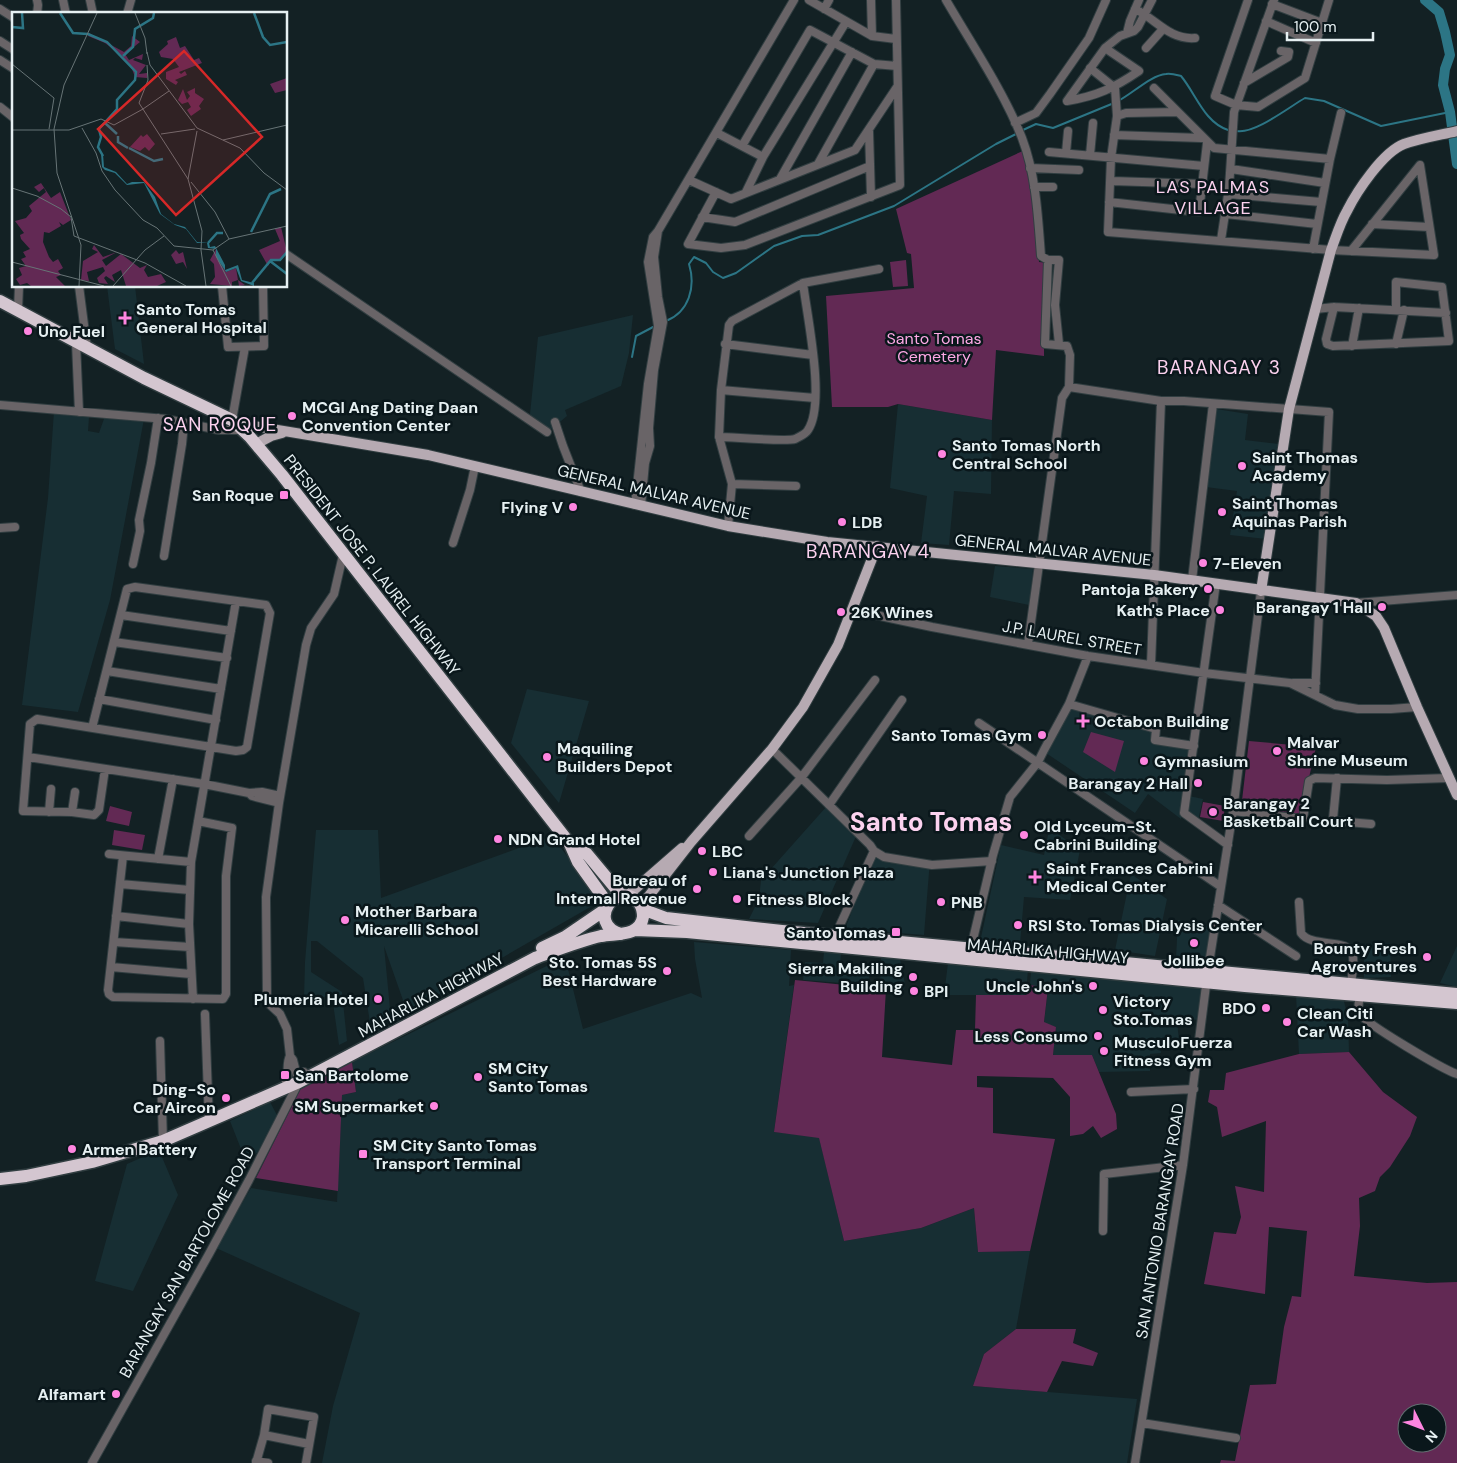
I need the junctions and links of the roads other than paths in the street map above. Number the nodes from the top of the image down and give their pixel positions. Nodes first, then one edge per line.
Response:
1 (131, 0) edge
2 (794, 0) edge
3 (808, 0) edge
4 (829, 0) edge
5 (871, 0) edge
6 (896, 0) edge
7 (946, 0) edge
8 (1106, 0) edge
9 (1139, 0) edge
10 (1152, 0) edge
11 (1248, 0) edge
12 (1329, 0) edge
13 (1273, 2) edge
14 (0, 9) edge
15 (824, 9) junction
16 (1135, 9) junction
17 (127, 12) edge
18 (1146, 14) junction
19 (12, 17) edge
20 (1266, 21) junction
21 (846, 22) junction
22 (1322, 23) junction
23 (1163, 29) junction
24 (1127, 34) junction
25 (872, 36) junction
26 (896, 38) junction
27 (1195, 38) dead end
28 (0, 41) edge
29 (834, 42) junction
30 (1316, 43) junction
31 (1105, 48) junction
32 (1146, 48) dead end
33 (12, 49) edge
34 (1281, 51) dead end
35 (852, 52) junction
36 (0, 60) edge
37 (874, 64) junction
38 (897, 66) junction
39 (12, 68) edge
40 (1090, 68) junction
41 (1244, 83) junction
42 (897, 87) junction
43 (1115, 88) junction
44 (1154, 88) dead end
45 (1236, 105) junction
46 (0, 107) edge
47 (1178, 112) junction
48 (1341, 113) dead end
49 (12, 116) edge
50 (1117, 116) junction
51 (1014, 123) junction
52 (1092, 123) dead end
53 (869, 130) junction
54 (1068, 131) dead end
55 (1457, 131) edge
56 (717, 133) junction
57 (1114, 135) junction
58 (1204, 140) junction
59 (860, 143) junction
60 (742, 146) junction
61 (869, 148) junction
62 (1232, 151) junction
63 (1049, 152) dead end
64 (1066, 153) junction
65 (1090, 155) junction
66 (763, 157) junction
67 (1111, 158) junction
68 (1330, 159) junction
69 (818, 164) junction
70 (870, 166) junction
71 (1204, 166) junction
72 (1030, 168) junction
73 (1231, 168) junction
74 (1079, 170) dead end
75 (780, 179) junction
76 (689, 180) junction
77 (1112, 181) junction
78 (1325, 183) junction
79 (1203, 184) junction
80 (1034, 187) junction
81 (1053, 187) dead end
82 (716, 192) junction
83 (746, 192) junction
84 (1228, 194) junction
85 (871, 197) junction
86 (1109, 202) junction
87 (1321, 202) junction
88 (1226, 214) junction
89 (702, 217) junction
90 (1317, 224) junction
91 (1372, 224) junction
92 (1429, 227) junction
93 (1221, 240) junction
94 (1313, 249) junction
95 (1331, 250) junction
96 (1350, 251) junction
97 (288, 255) edge
98 (1048, 260) junction
99 (879, 268) dead end
100 (803, 283) junction
101 (19, 288) edge
102 (78, 288) edge
103 (222, 288) edge
104 (263, 288) edge
105 (0, 301) edge
106 (1334, 307) junction
107 (1359, 308) junction
108 (1316, 309) junction
109 (18, 310) junction
110 (1400, 310) junction
111 (1446, 313) junction
112 (725, 344) junction
113 (1059, 344) junction
114 (1396, 344) junction
115 (82, 346) junction
116 (1352, 346) junction
117 (245, 347) junction
118 (813, 355) junction
119 (1069, 387) junction
120 (721, 390) junction
121 (815, 398) junction
122 (1160, 401) junction
123 (0, 404) edge
124 (1213, 404) junction
125 (1289, 410) junction
126 (79, 412) junction
127 (158, 418) junction
128 (184, 422) junction
129 (555, 422) dead end
130 (237, 424) junction
131 (288, 432) junction
132 (547, 432) dead end
133 (719, 437) junction
134 (256, 444) junction
135 (475, 466) junction
136 (732, 484) junction
137 (796, 486) dead end
138 (581, 492) junction
139 (638, 506) junction
140 (728, 526) junction
141 (15, 527) dead end
142 (0, 528) edge
143 (453, 544) dead end
144 (877, 546) junction
145 (343, 555) junction
146 (164, 556) dead end
147 (1040, 563) junction
148 (133, 564) dead end
149 (1154, 575) junction
150 (1192, 580) junction
151 (1216, 584) junction
152 (1261, 591) junction
153 (1457, 595) edge
154 (1320, 599) junction
155 (236, 602) junction
156 (1356, 603) junction
157 (852, 610) junction
158 (121, 615) junction
159 (231, 631) junction
160 (114, 642) junction
161 (1028, 644) junction
162 (1088, 656) junction
163 (227, 658) junction
164 (1151, 665) junction
165 (107, 671) junction
166 (1204, 673) junction
167 (1249, 679) junction
168 (875, 680) dead end
169 (1290, 683) junction
170 (1316, 684) junction
171 (221, 689) junction
172 (1315, 695) junction
173 (99, 700) junction
174 (902, 700) dead end
175 (1069, 704) junction
176 (1417, 707) junction
177 (216, 720) junction
178 (979, 723) dead end
179 (92, 728) junction
180 (212, 746) junction
181 (1194, 746) junction
182 (772, 749) junction
183 (28, 757) junction
184 (1038, 762) junction
185 (105, 769) junction
186 (801, 778) junction
187 (1337, 778) junction
188 (1449, 778) junction
189 (173, 779) junction
190 (204, 784) junction
191 (51, 789) dead end
192 (75, 792) dead end
193 (1457, 795) edge
194 (279, 799) junction
195 (829, 805) junction
196 (1233, 811) junction
197 (49, 812) junction
198 (72, 812) junction
199 (198, 820) junction
200 (1370, 824) dead end
201 (748, 836) dead end
202 (691, 842) junction
203 (570, 844) junction
204 (1228, 845) junction
205 (874, 851) junction
206 (109, 854) dead end
207 (123, 856) junction
208 (158, 859) junction
209 (992, 861) junction
210 (191, 862) junction
211 (120, 884) junction
212 (1220, 886) junction
213 (190, 890) junction
214 (624, 896) junction
215 (1299, 902) dead end
216 (1218, 905) junction
217 (607, 906) junction
218 (641, 908) junction
219 (116, 916) junction
220 (189, 924) junction
221 (635, 930) junction
222 (621, 934) junction
223 (835, 936) junction
224 (114, 942) junction
225 (190, 947) junction
226 (970, 954) junction
227 (1296, 956) dead end
228 (111, 967) junction
229 (191, 974) junction
230 (1208, 976) junction
231 (1351, 984) junction
232 (1457, 994) edge
233 (1360, 995) junction
234 (193, 999) junction
235 (1457, 1003) edge
236 (206, 1014) dead end
237 (160, 1041) dead end
238 (290, 1056) junction
239 (1457, 1074) edge
240 (296, 1078) junction
241 (1194, 1089) junction
242 (1131, 1092) dead end
243 (209, 1122) junction
244 (163, 1141) junction
245 (1183, 1165) junction
246 (0, 1179) edge
247 (1103, 1231) dead end
248 (1142, 1423) junction
249 (264, 1435) junction
250 (1236, 1438) dead end
251 (309, 1444) junction
252 (256, 1462) edge
253 (92, 1463) edge
254 (268, 1463) edge
255 (306, 1463) edge
256 (1135, 1463) edge

1 - 17 street
2 - 56 street
3 - 15 street
4 - 15 street
5 - 25 street
6 - 26 street
7 - 51 street
8 - 51 street
9 - 16 street
10 - 18 street
11 - 45 street
12 - 22 street
13 - 20 street
13 - 22 street
14 - 19 street
15 - 21 street
16 - 18 street
16 - 24 street
18 - 23 street
18 - 24 street
20 - 30 street
20 - 41 street
21 - 25 street
21 - 29 street
22 - 30 street
23 - 27 street
23 - 32 street
24 - 31 street
25 - 26 street
26 - 38 street
28 - 33 street
29 - 35 street
29 - 60 street
29 - 66 street
30 - 45 street
31 - 40 street
31 - 43 street
34 - 41 street
35 - 37 street
35 - 75 street
36 - 39 street
37 - 38 street
37 - 69 street
38 - 42 street
40 - 43 street
40 - 43 street
41 - 45 street
42 - 53 street
42 - 85 street
43 - 50 street
44 - 47 street
45 - 62 street
46 - 49 street
47 - 50 street
47 - 58 street
48 - 68 street
50 - 57 street
51 - 72 street
52 - 65 street
53 - 59 street
53 - 61 street
54 - 64 street
55 - 95 main road
56 - 60 street
56 - 76 street
57 - 58 street
57 - 67 street
58 - 62 street
58 - 71 street
59 - 61 street
59 - 69 street
60 - 66 street
61 - 70 street
62 - 68 street
62 - 73 street
63 - 64 street
64 - 65 street
65 - 67 street
66 - 83 street
67 - 71 street
67 - 77 street
68 - 78 street
69 - 75 street
70 - 85 street
70 - 89 street
71 - 79 street
72 - 74 street
72 - 80 street
73 - 78 street
73 - 84 street
75 - 83 street
76 - 82 street
76 - 139 street
77 - 79 street
77 - 86 street
78 - 87 street
79 - 86 street
80 - 81 street
80 - 98 street
82 - 83 street
82 - 89 street
84 - 87 street
84 - 88 street
85 - 89 street
86 - 93 street
87 - 90 street
88 - 90 street
88 - 93 street
90 - 94 street
91 - 92 street
91 - 92 street
91 - 96 street
92 - 96 street
93 - 94 street
94 - 95 street
95 - 96 street
95 - 108 main road
97 - 132 street
98 - 113 street
98 - 113 street
99 - 100 street
100 - 112 street
100 - 118 street
101 - 109 street
102 - 115 street
103 - 117 street
104 - 117 street
105 - 109 highway, PRESIDENT JOSE P. LAUREL HIGHWAY
106 - 107 street
106 - 108 street
106 - 116 street
107 - 110 street
107 - 116 street
108 - 125 main road
109 - 115 highway, PRESIDENT JOSE P. LAUREL HIGHWAY
110 - 111 street
110 - 111 street
110 - 114 street
111 - 114 street
112 - 118 street
112 - 120 street
113 - 119 street
114 - 116 street
115 - 126 street
115 - 130 highway, PRESIDENT JOSE P. LAUREL HIGHWAY
117 - 130 street
118 - 121 street
119 - 122 street
119 - 147 street
120 - 121 street
120 - 133 street
121 - 133 street
122 - 124 street
122 - 149 street
123 - 126 street
124 - 125 street
124 - 150 street
125 - 152 main road
125 - 154 street
126 - 127 street
127 - 128 street
127 - 148 street
128 - 130 street
128 - 146 street
129 - 138 street
130 - 131 main road, GENERAL MALVAR AVENUE
130 - 134 highway, PRESIDENT JOSE P. LAUREL HIGHWAY
131 - 134 main road
131 - 135 main road, GENERAL MALVAR AVENUE
133 - 136 street
134 - 145 highway, PRESIDENT JOSE P. LAUREL HIGHWAY
135 - 138 main road, GENERAL MALVAR AVENUE
135 - 143 street
136 - 137 street
136 - 140 street
138 - 139 main road, GENERAL MALVAR AVENUE
139 - 140 main road, GENERAL MALVAR AVENUE
140 - 144 main road, GENERAL MALVAR AVENUE
141 - 142 street
144 - 147 main road, GENERAL MALVAR AVENUE
144 - 157 main road
145 - 194 street
145 - 203 highway, PRESIDENT JOSE P. LAUREL HIGHWAY
147 - 149 main road, GENERAL MALVAR AVENUE
147 - 161 street
149 - 150 main road, GENERAL MALVAR AVENUE
149 - 164 street
150 - 151 main road, GENERAL MALVAR AVENUE
151 - 152 main road, GENERAL MALVAR AVENUE
151 - 166 street
152 - 154 main road, GENERAL MALVAR AVENUE
152 - 167 street, SAN ANTONIO BARANGAY ROAD
153 - 156 street
154 - 156 main road, GENERAL MALVAR AVENUE
154 - 170 street
155 - 158 street
155 - 159 street
155 - 180 street
156 - 176 main road, GENERAL MALVAR AVENUE
157 - 161 street, J.P. LAUREL STREET
157 - 182 main road
158 - 159 street
158 - 160 street
159 - 163 street
160 - 163 street
160 - 165 street
161 - 162 street, J.P. LAUREL STREET
162 - 164 street, J.P. LAUREL STREET
162 - 175 street
163 - 171 street
164 - 166 street, J.P. LAUREL STREET
165 - 171 street
165 - 173 street
166 - 167 street, J.P. LAUREL STREET
166 - 181 street
167 - 169 street, J.P. LAUREL STREET
167 - 196 street, SAN ANTONIO BARANGAY ROAD
168 - 186 street
169 - 170 street, J.P. LAUREL STREET
169 - 172 street, J.P. LAUREL STREET
170 - 172 street
171 - 177 street
172 - 176 street, J.P. LAUREL STREET
173 - 177 street
173 - 179 street
174 - 195 street
175 - 181 street
175 - 184 street
176 - 188 main road, GENERAL MALVAR AVENUE
177 - 180 street
178 - 184 street
179 - 180 street
179 - 183 street
180 - 190 street
181 - 204 street
182 - 186 street
182 - 202 main road
183 - 185 street
183 - 197 street
184 - 209 street
184 - 212 street
185 - 189 street
185 - 198 street
186 - 195 street
186 - 201 street
187 - 188 street
187 - 196 street
187 - 200 street
188 - 193 main road, GENERAL MALVAR AVENUE
189 - 190 street
189 - 208 street
190 - 194 street
190 - 199 street
191 - 197 street
192 - 198 street
194 - 238 street
195 - 205 street
196 - 204 street, SAN ANTONIO BARANGAY ROAD
197 - 198 street
199 - 210 street
199 - 234 street
202 - 214 main road
202 - 218 main road
203 - 214 highway, PRESIDENT JOSE P. LAUREL HIGHWAY
203 - 217 highway, PRESIDENT JOSE P. LAUREL HIGHWAY
204 - 212 street, SAN ANTONIO BARANGAY ROAD
205 - 209 street
205 - 223 street
206 - 207 street
207 - 208 street
207 - 211 street
208 - 210 street
209 - 226 street
210 - 213 street
211 - 213 street
211 - 219 street
212 - 216 street, SAN ANTONIO BARANGAY ROAD
213 - 220 street
214 - 217 highway
214 - 218 highway
215 - 231 street
216 - 227 street
216 - 230 street, SAN ANTONIO BARANGAY ROAD
217 - 222 highway
217 - 240 highway, MAHARLIKA HIGHWAY
218 - 221 highway
218 - 223 highway, MAHARLIKA HIGHWAY
219 - 220 street
219 - 224 street
220 - 225 street
221 - 222 highway
221 - 226 highway, MAHARLIKA HIGHWAY
222 - 240 highway, MAHARLIKA HIGHWAY
223 - 226 highway, MAHARLIKA HIGHWAY
224 - 225 street
224 - 228 street
225 - 229 street
226 - 230 highway, MAHARLIKA HIGHWAY
228 - 229 street
228 - 234 street
229 - 234 street
230 - 231 highway, MAHARLIKA HIGHWAY
230 - 233 highway, MAHARLIKA HIGHWAY
230 - 241 street, SAN ANTONIO BARANGAY ROAD
231 - 232 highway, MAHARLIKA HIGHWAY
233 - 235 highway, MAHARLIKA HIGHWAY
233 - 239 street
236 - 243 street
237 - 244 street
238 - 240 street
238 - 240 street, BARANGAY SAN BARTOLOME ROAD
240 - 243 highway, MAHARLIKA HIGHWAY
240 - 253 street, BARANGAY SAN BARTOLOME ROAD
241 - 242 street
241 - 245 street, SAN ANTONIO BARANGAY ROAD
243 - 244 highway, MAHARLIKA HIGHWAY
244 - 246 highway, MAHARLIKA HIGHWAY
245 - 247 street
245 - 248 street, SAN ANTONIO BARANGAY ROAD
248 - 250 street
248 - 256 street, SAN ANTONIO BARANGAY ROAD
249 - 251 street
249 - 251 street
249 - 252 street
251 - 255 street
252 - 254 street

